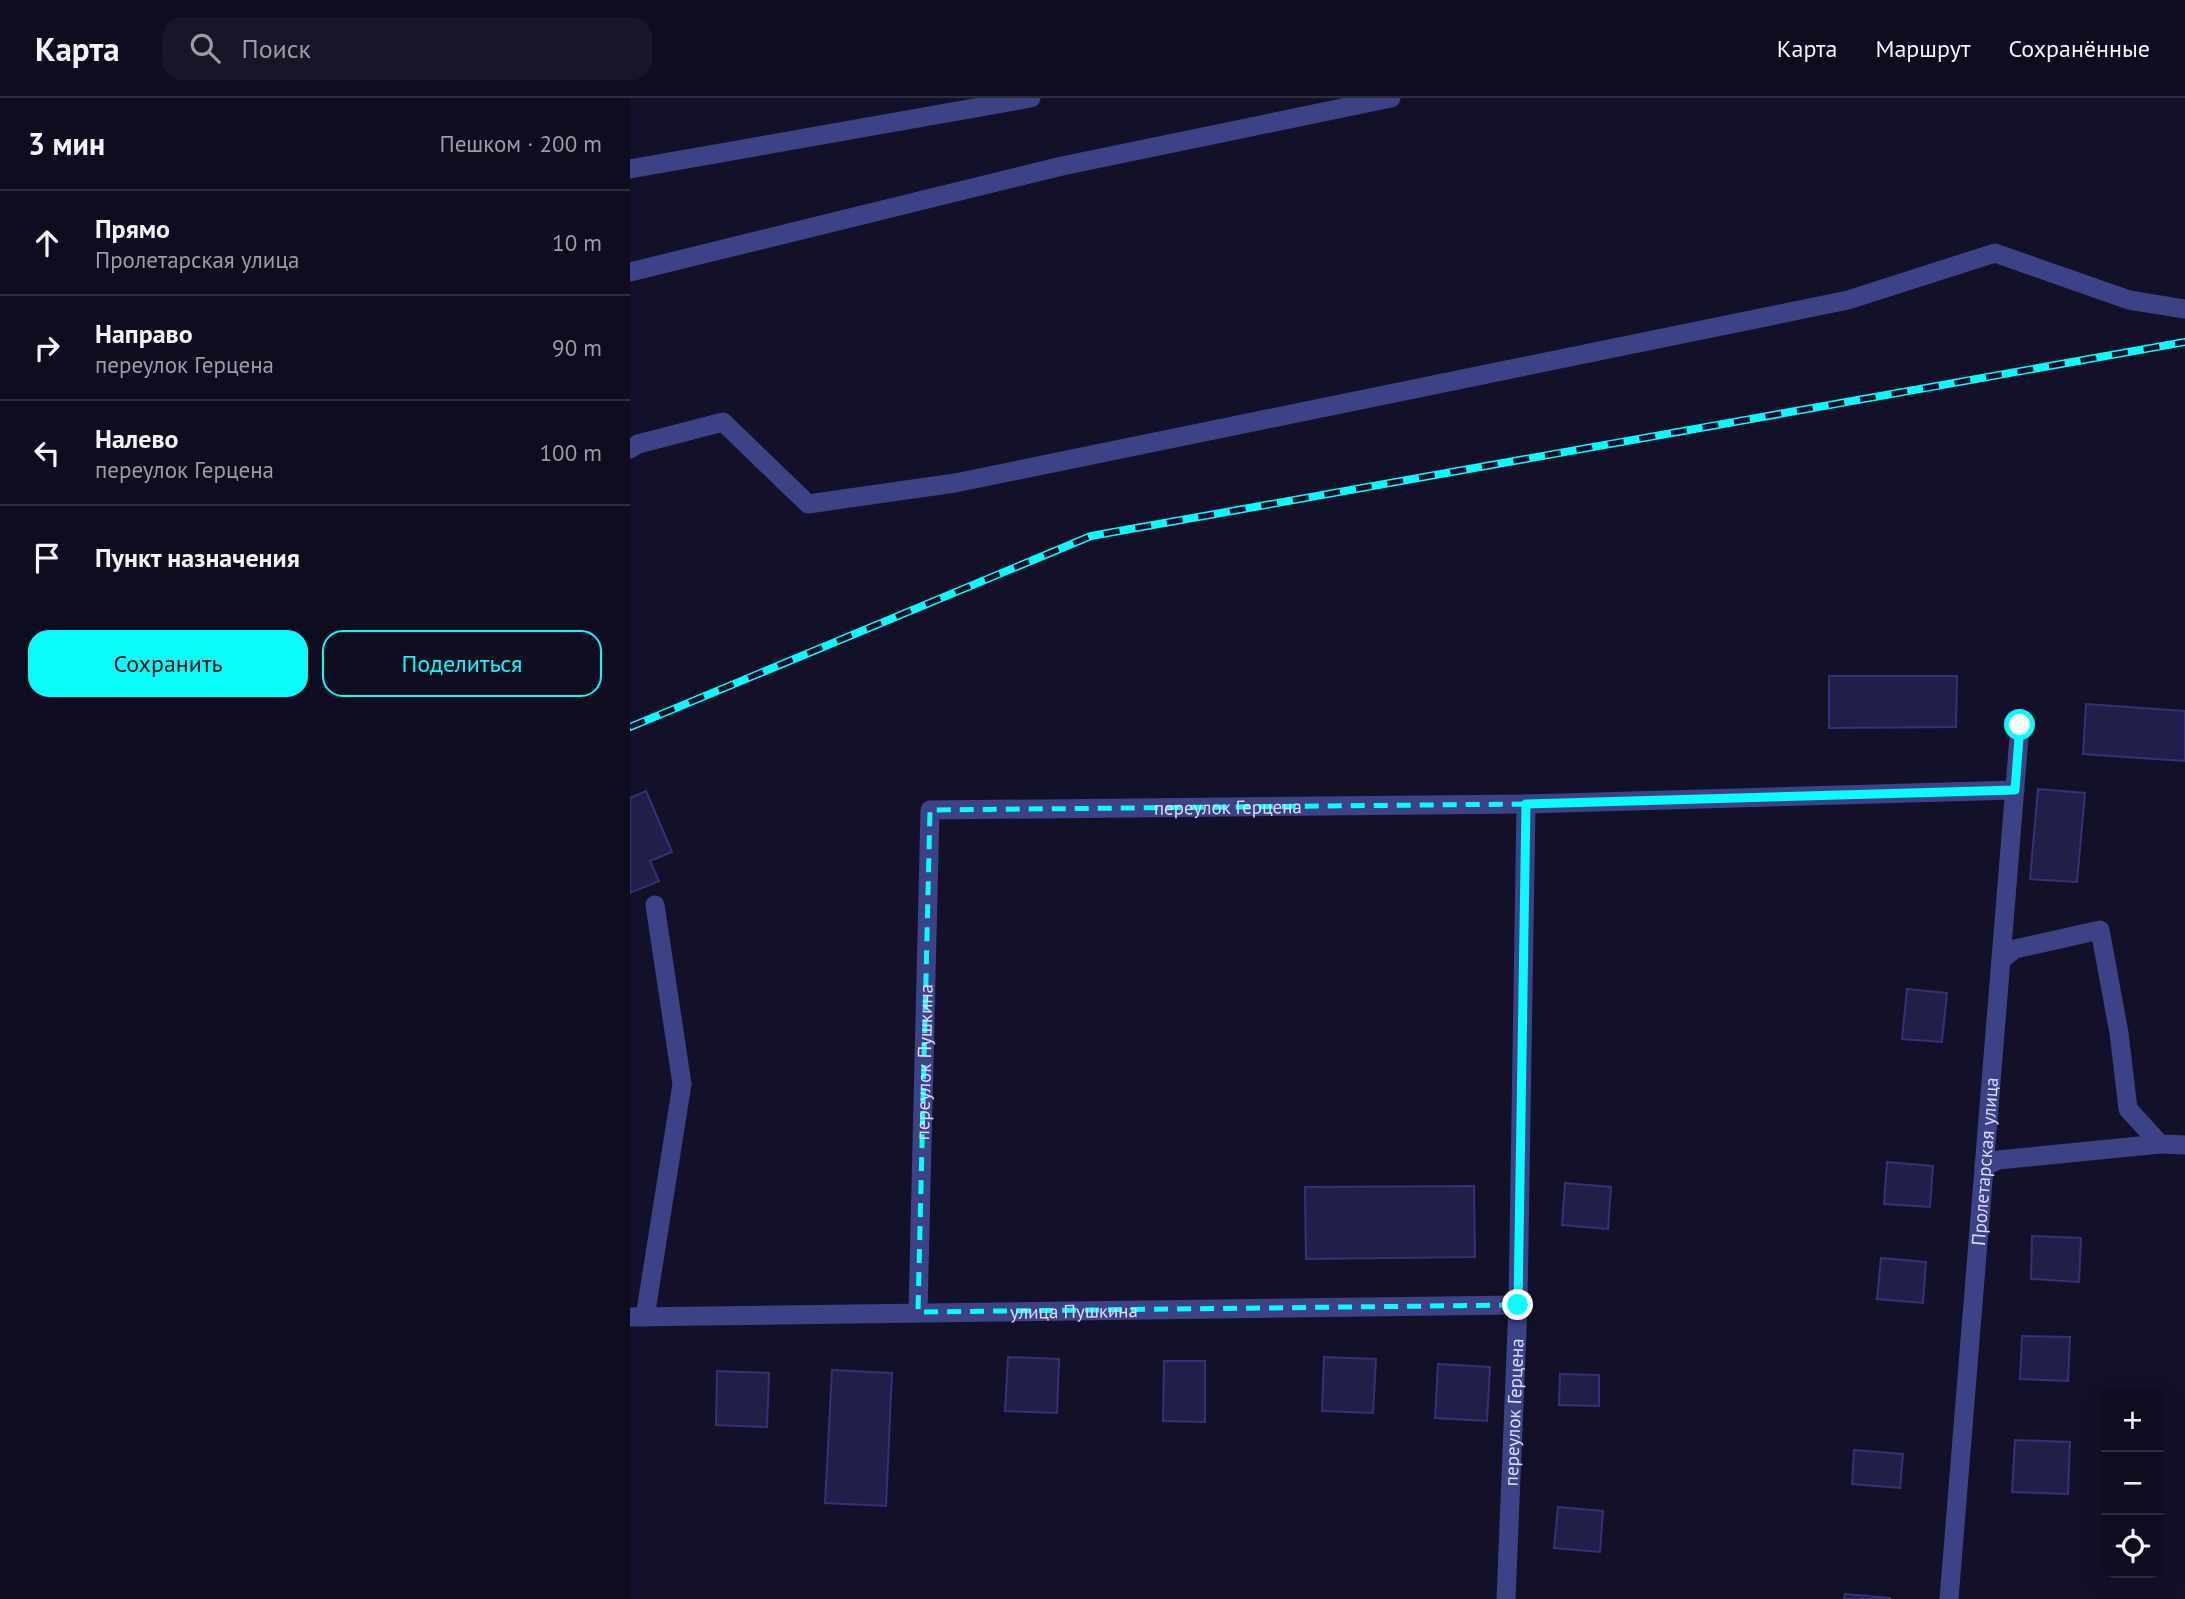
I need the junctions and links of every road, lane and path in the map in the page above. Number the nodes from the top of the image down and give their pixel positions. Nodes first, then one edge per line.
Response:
1 (1031, 98) edge
2 (1391, 98) edge
3 (630, 169) edge
4 (630, 272) edge
5 (2185, 309) edge
6 (630, 449) edge
7 (2020, 725) dead end
8 (2015, 790) junction
9 (1526, 804) junction
10 (930, 810) joint
11 (655, 905) dead end
12 (2001, 960) junction
13 (2160, 1144) junction
14 (2185, 1145) edge
15 (1984, 1167) junction
16 (1518, 1305) junction
17 (918, 1312) junction
18 (637, 1317) edge
19 (1506, 1599) edge
20 (1949, 1599) edge

1 - 3 street
2 - 4 street
5 - 6 street
7 - 8 street, Пролетарская улица
8 - 9 street, переулок Герцена
8 - 12 street, Пролетарская улица
9 - 10 street, переулок Герцена
9 - 16 street, переулок Герцена
10 - 17 street, переулок Пушкина
11 - 18 street
12 - 13 street
12 - 15 street, Пролетарская улица
13 - 14 street
13 - 15 street
15 - 20 street, Пролетарская улица
16 - 17 street, улица Пушкина
16 - 19 street, переулок Герцена
17 - 18 street, улица Пушкина

